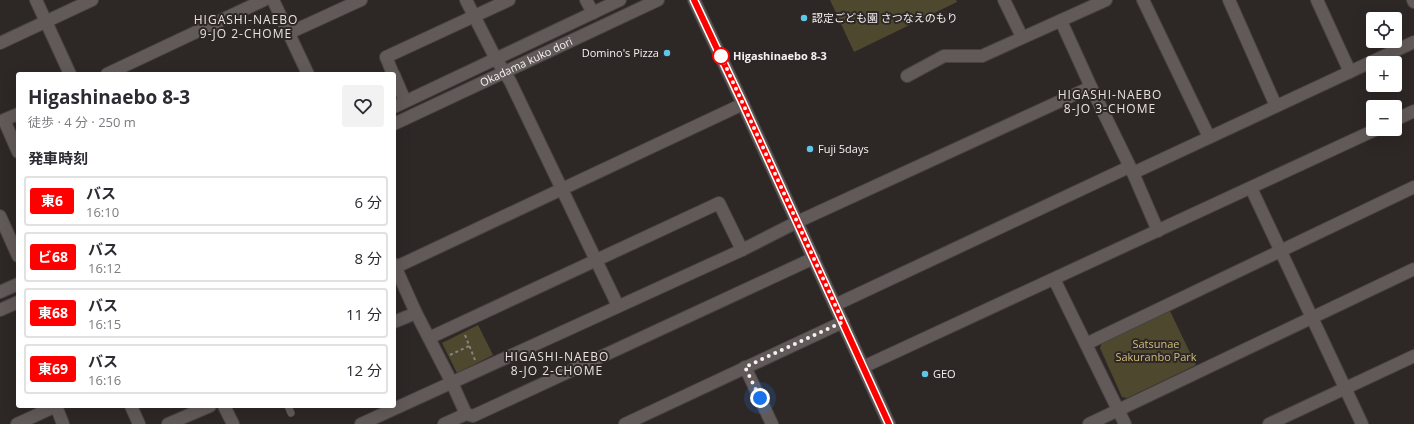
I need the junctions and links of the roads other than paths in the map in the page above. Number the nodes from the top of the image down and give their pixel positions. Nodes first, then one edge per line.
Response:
1 (36, 0) edge
2 (92, 0) edge
3 (264, 0) edge
4 (273, 0) edge
5 (360, 0) edge
6 (466, 0) edge
7 (509, 0) edge
8 (586, 0) edge
9 (620, 0) edge
10 (658, 0) edge
11 (694, 0) edge
12 (1004, 0) edge
13 (1106, 0) edge
14 (1143, 0) edge
15 (1229, 0) edge
16 (1317, 0) edge
17 (1091, 3) edge
18 (593, 13) junction
19 (474, 17) junction
20 (1061, 21) junction
21 (46, 22) junction
22 (289, 32) junction
23 (1022, 37) junction
24 (1414, 42) edge
25 (0, 43) edge
26 (496, 59) junction
27 (69, 72) edge
28 (111, 72) edge
29 (307, 72) edge
30 (393, 72) edge
31 (504, 72) junction
32 (1350, 72) junction
33 (907, 76) dead end
34 (396, 85) edge
35 (1091, 87) junction
36 (400, 104) edge
37 (743, 104) junction
38 (1276, 106) junction
39 (1414, 111) edge
40 (16, 115) edge
41 (1402, 117) edge
42 (396, 123) edge
43 (1366, 134) edge
44 (1209, 137) junction
45 (16, 147) edge
46 (1131, 170) junction
47 (1414, 187) edge
48 (1251, 188) junction
49 (562, 189) junction
50 (0, 216) edge
51 (798, 222) junction
52 (1158, 231) junction
53 (742, 250) junction
54 (1280, 251) junction
55 (16, 252) edge
56 (814, 258) junction
57 (596, 260) junction
58 (396, 265) edge
59 (1414, 269) edge
60 (396, 270) edge
61 (1054, 279) junction
62 (16, 285) edge
63 (0, 292) edge
64 (16, 303) edge
65 (835, 305) junction
66 (618, 306) junction
67 (0, 310) edge
68 (416, 313) junction
69 (1312, 318) junction
70 (396, 321) edge
71 (843, 322) junction
72 (429, 338) junction
73 (1086, 344) junction
74 (1414, 356) edge
75 (745, 367) junction
76 (863, 367) junction
77 (452, 383) junction
78 (1346, 388) junction
79 (396, 406) edge
80 (52, 408) edge
81 (57, 408) edge
82 (132, 408) edge
83 (206, 408) edge
84 (225, 408) edge
85 (289, 408) edge
86 (391, 408) edge
87 (1118, 410) junction
88 (291, 413) dead end
89 (466, 414) junction
90 (173, 423) edge
91 (17, 424) edge
92 (64, 424) edge
93 (139, 424) edge
94 (233, 424) edge
95 (361, 424) edge
96 (444, 424) edge
97 (625, 424) edge
98 (772, 424) edge
99 (889, 424) edge
100 (1089, 424) edge
101 (1125, 424) edge
102 (1269, 424) edge
103 (1362, 424) edge

1 - 21 street
2 - 21 street
3 - 28 street
4 - 22 street
5 - 22 street
6 - 19 street
7 - 19 street
8 - 18 street
9 - 18 street, Okadama kuko dori
10 - 31 street, Okadama kuko dori
11 - 37 street
12 - 23 street
13 - 17 street
14 - 44 street
15 - 38 street
16 - 32 street
17 - 20 street
18 - 26 street, Okadama kuko dori
19 - 26 street
19 - 30 street
20 - 23 street
20 - 35 street
21 - 25 street
21 - 27 street
22 - 29 street
23 - 33 street
24 - 32 street
26 - 31 street
26 - 36 street, Okadama kuko dori
31 - 42 street, Okadama kuko dori
31 - 49 street
32 - 38 street
34 - 36 street
35 - 46 street
35 - 51 street
37 - 49 street
37 - 51 street
38 - 44 street
39 - 41 street
40 - 45 street
43 - 48 street
44 - 46 street
46 - 52 street
46 - 65 street
47 - 54 street
48 - 52 street
48 - 54 street
49 - 57 street
49 - 58 street
50 - 55 street
51 - 53 street
51 - 56 street
52 - 61 street
53 - 57 street
53 - 66 street
54 - 69 street
54 - 73 street
56 - 65 street
56 - 89 street
57 - 66 street
57 - 72 street
59 - 69 street
60 - 68 street
61 - 73 street
61 - 76 street
62 - 63 street
64 - 67 street
65 - 71 street
66 - 77 street
68 - 70 street
68 - 72 street
69 - 78 street
69 - 87 street
71 - 75 street
71 - 76 street
72 - 77 street
73 - 87 street
74 - 78 street
75 - 97 street
75 - 98 street
76 - 99 street
77 - 79 street
77 - 89 street
78 - 102 street
78 - 103 street
80 - 91 street
81 - 92 street
82 - 93 street
83 - 90 street
84 - 94 street
85 - 88 lane
86 - 95 street
87 - 100 street
87 - 101 street
89 - 96 street

